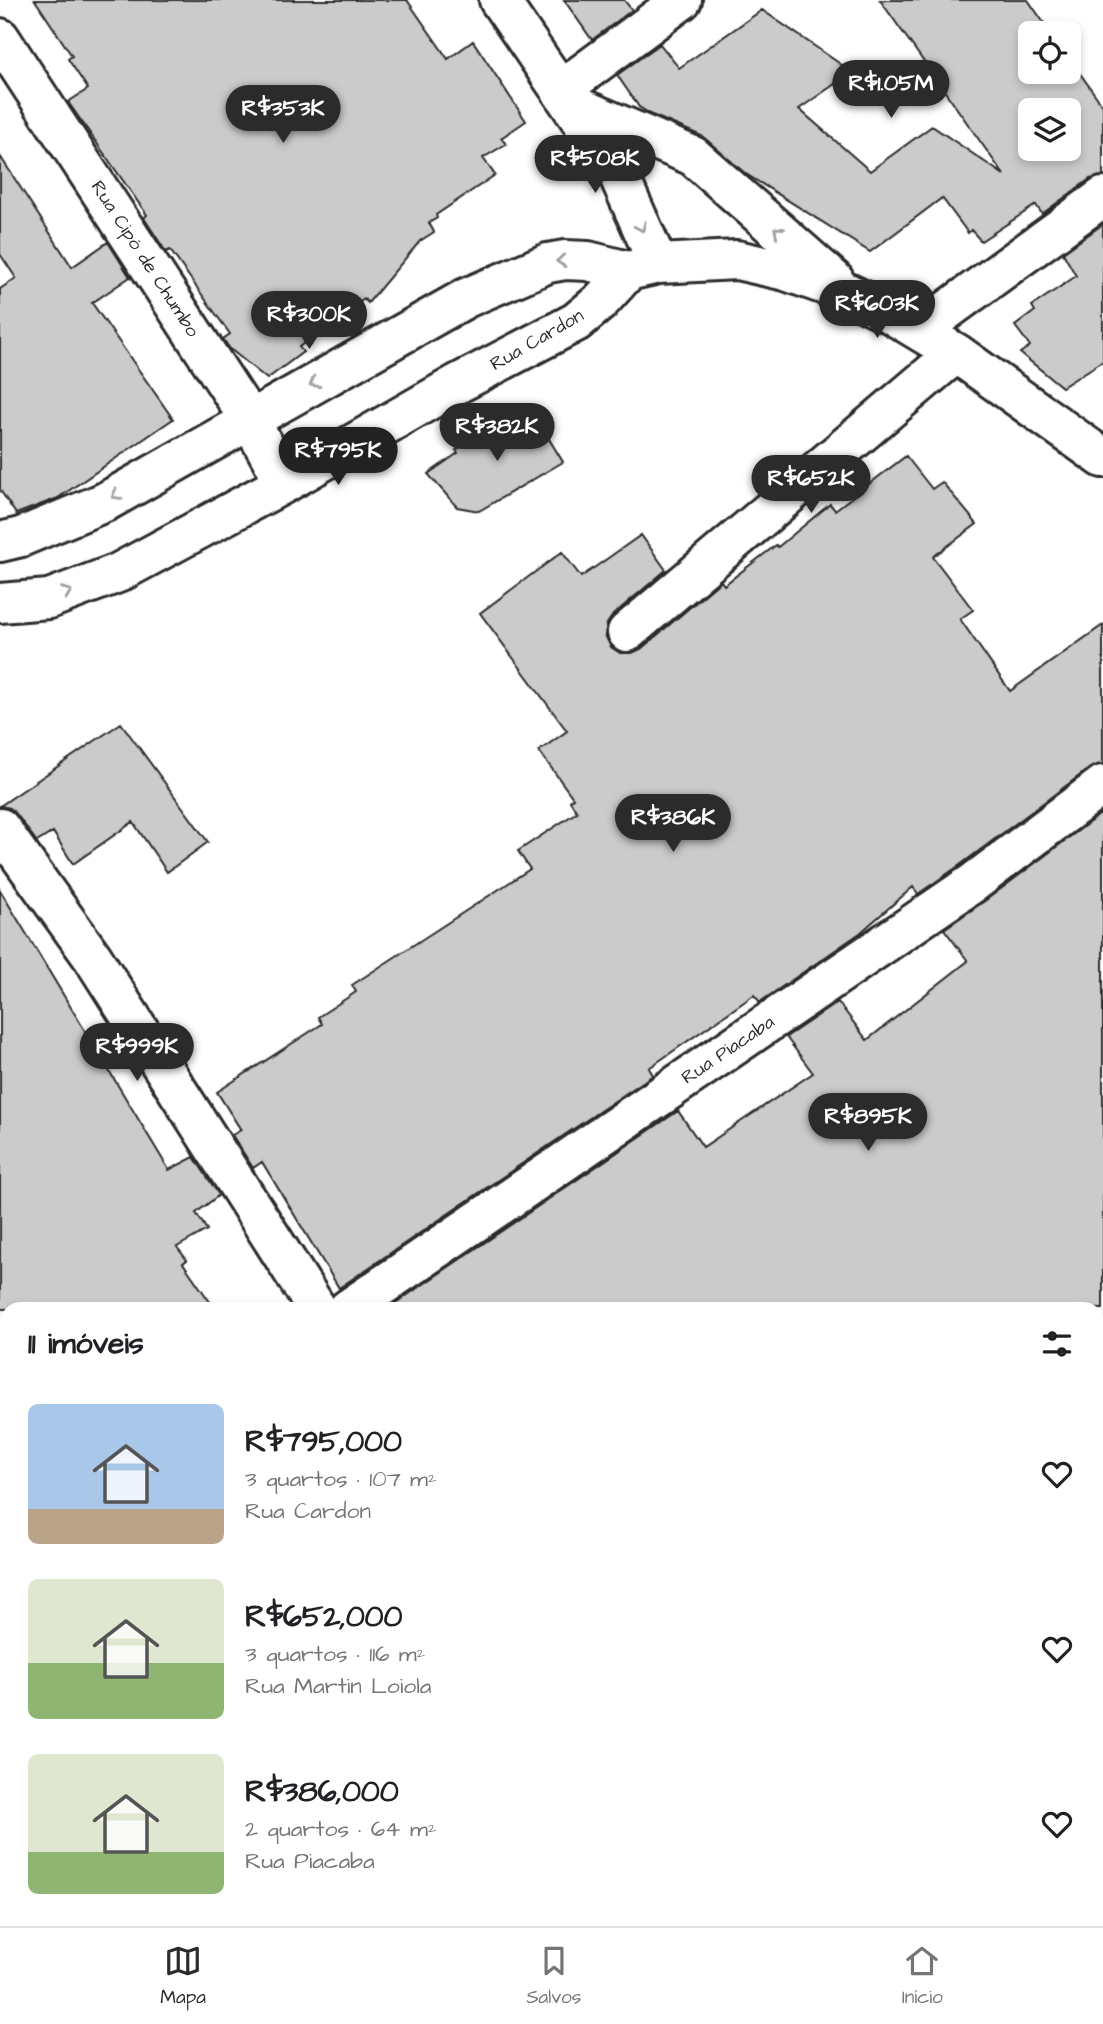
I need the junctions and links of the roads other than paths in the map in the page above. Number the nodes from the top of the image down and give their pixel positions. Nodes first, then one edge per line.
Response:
1 (499, 0) edge
2 (682, 0) edge
3 (0, 38) edge
4 (567, 97) junction
5 (1103, 197) edge
6 (643, 268) junction
7 (848, 293) junction
8 (920, 330) junction
9 (956, 353) junction
10 (250, 420) junction
11 (1103, 458) edge
12 (285, 483) junction
13 (0, 542) edge
14 (0, 604) edge
15 (627, 632) dead end
16 (1103, 785) edge
17 (0, 828) edge
18 (313, 1302) edge
19 (358, 1302) edge

1 - 4 street
2 - 4 street
3 - 10 street, Rua Cipó de Chumbo
4 -> 6 street
7 -> 4 street
5 - 8 street
6 - 7 street
6 -> 10 street
6 - 12 street, Rua Cardon
7 - 8 street
8 - 9 street
9 - 11 street
9 - 15 street
10 - 12 street, Rua Cipó de Chumbo
10 -> 13 street
14 -> 12 street, Rua Cardon
16 - 19 street, Rua Piacaba
17 - 18 street

